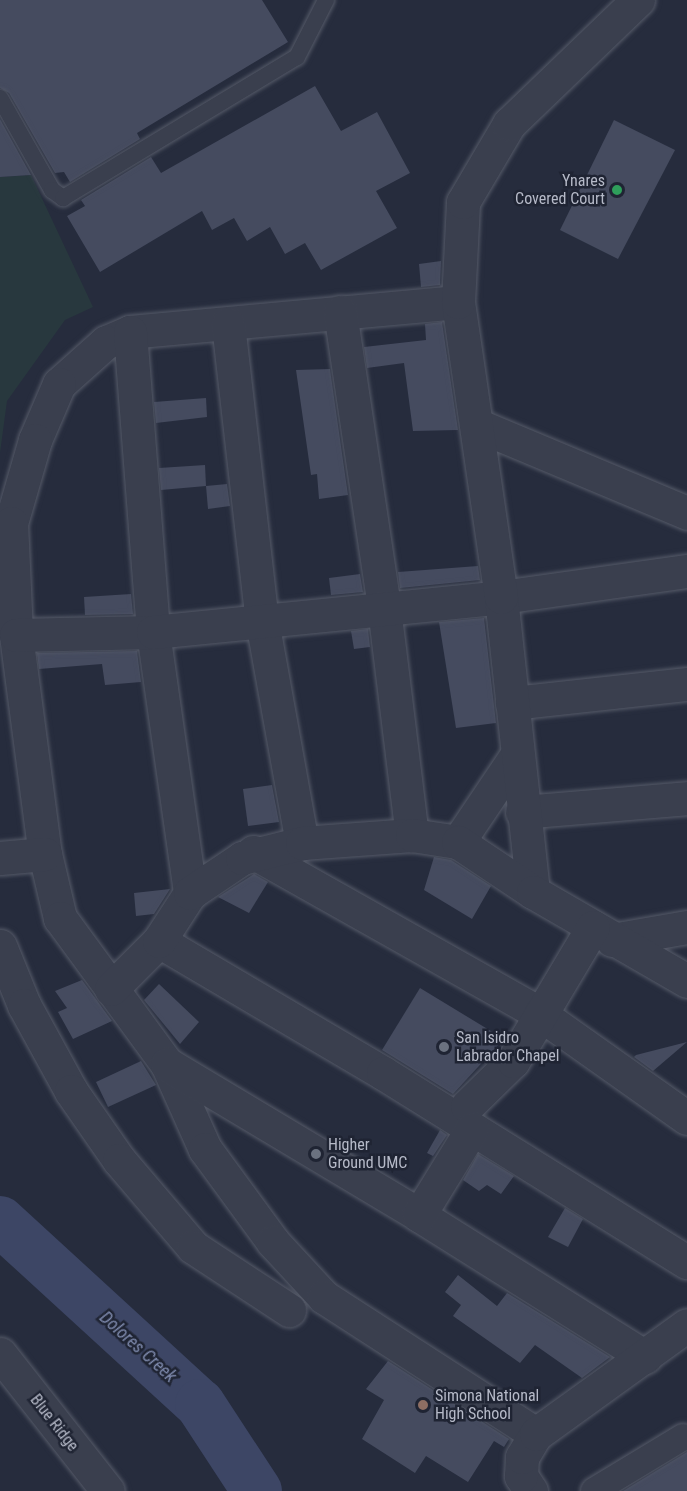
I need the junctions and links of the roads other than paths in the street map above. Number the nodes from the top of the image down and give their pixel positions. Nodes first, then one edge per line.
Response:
1 (326, 0) edge
2 (638, 0) edge
3 (0, 98) edge
4 (458, 303) junction
5 (340, 312) junction
6 (228, 324) junction
7 (130, 332) junction
8 (477, 425) junction
9 (687, 513) edge
10 (687, 571) edge
11 (501, 597) junction
12 (384, 608) junction
13 (262, 621) junction
14 (153, 632) junction
15 (16, 635) junction
16 (687, 684) edge
17 (512, 703) junction
18 (516, 756) junction
19 (687, 798) edge
20 (522, 812) junction
21 (412, 835) junction
22 (458, 842) junction
23 (302, 843) junction
24 (254, 852) junction
25 (45, 854) junction
26 (0, 858) edge
27 (533, 892) junction
28 (190, 893) junction
29 (687, 927) edge
30 (602, 934) junction
31 (159, 941) junction
32 (0, 946) edge
33 (687, 981) edge
34 (111, 989) junction
35 (540, 1014) junction
36 (167, 1064) junction
37 (469, 1118) junction
38 (687, 1118) edge
39 (419, 1215) junction
40 (687, 1262) edge
41 (289, 1310) dead end
42 (687, 1325) edge
43 (0, 1354) edge
44 (645, 1357) junction
45 (536, 1434) junction
46 (683, 1437) dead end
47 (108, 1491) edge
48 (531, 1491) edge
49 (594, 1491) edge

1 - 3 lane
2 - 4 street
4 - 5 street
4 - 8 street
5 - 6 street
5 - 12 street
6 - 7 street
6 - 13 street
7 - 14 street
7 - 15 street
8 - 9 street
8 - 11 street
10 - 11 street
11 - 12 street
11 - 17 street
12 - 13 street
12 - 21 street
13 - 14 street
13 - 23 street
14 - 15 street
14 - 28 street
15 - 25 street
16 - 17 street
17 - 18 street
18 - 20 street
18 - 22 street
19 - 20 street
20 - 27 street
21 - 22 street
21 - 23 street
22 - 27 street
23 - 24 street
24 - 28 street
24 - 35 street
25 - 26 street
25 - 34 street
27 - 30 street
28 - 31 street
29 - 30 street
30 - 33 street
30 - 35 street
31 - 34 street
31 - 37 street
32 - 41 street
34 - 36 street
35 - 37 street
35 - 38 street
36 - 39 street
36 - 45 street
37 - 39 street
37 - 40 street
39 - 44 street
42 - 44 street
43 - 47 street, Blue Ridge
44 - 45 street
45 - 48 street
46 - 49 street

